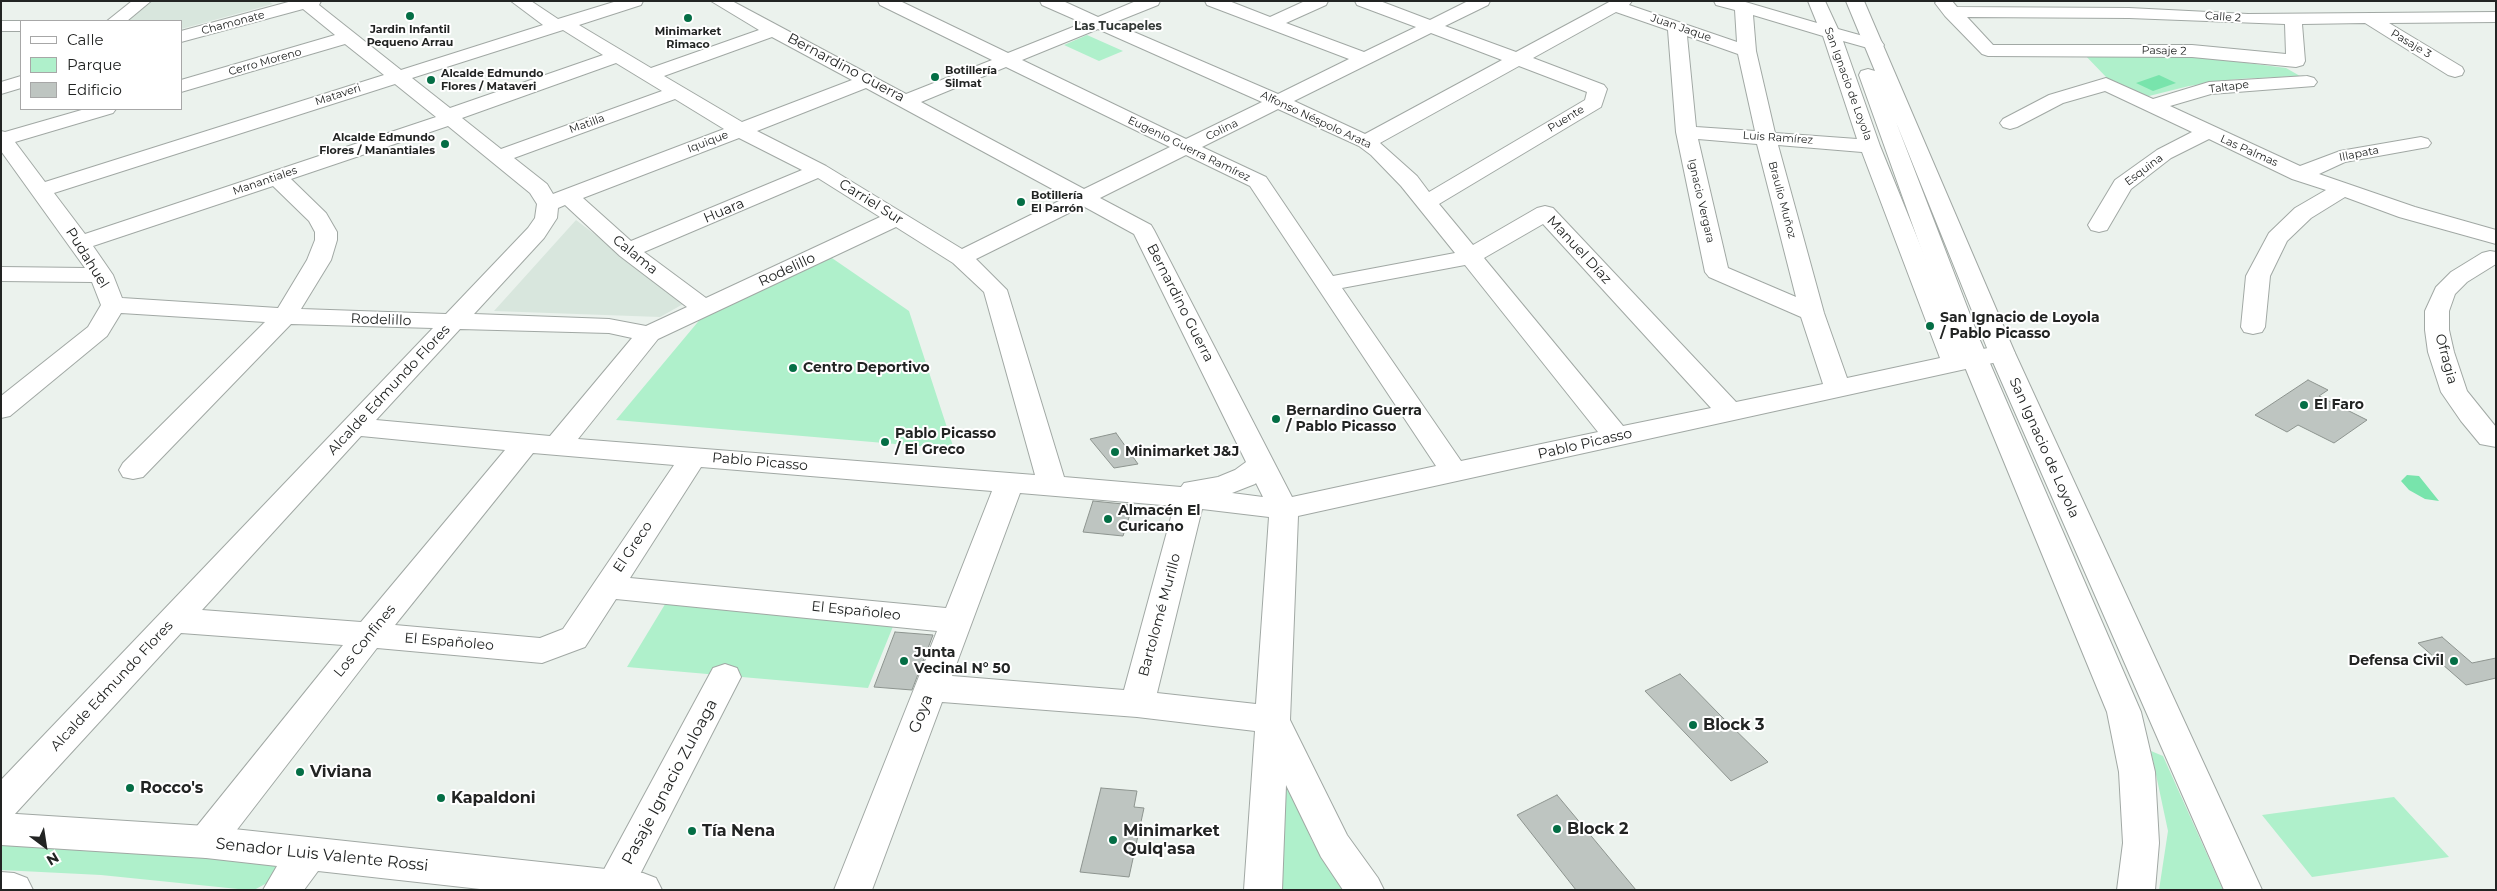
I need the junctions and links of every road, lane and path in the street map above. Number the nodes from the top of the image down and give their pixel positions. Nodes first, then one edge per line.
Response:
1 (143, 1) edge
2 (519, 1) edge
3 (635, 1) edge
4 (719, 1) edge
5 (886, 1) edge
6 (1048, 1) edge
7 (1152, 1) edge
8 (1213, 1) edge
9 (1320, 1) edge
10 (1363, 1) edge
11 (1482, 1) edge
12 (1816, 1) edge
13 (1838, 1) edge
14 (1855, 1) edge
15 (2256, 1) edge
16 (307, 2) edge
17 (1619, 4) edge
18 (1734, 4) edge
19 (1947, 6) edge
20 (2367, 17) junction
21 (2467, 17) junction
22 (2496, 17) edge
23 (2285, 18) junction
24 (117, 20) edge
25 (1098, 23) junction
26 (1271, 23) junction
27 (560, 25) junction
28 (1, 26) edge
29 (20, 26) edge
30 (1431, 26) junction
31 (1676, 26) junction
32 (775, 30) junction
33 (1831, 32) junction
34 (2496, 35) edge
35 (182, 37) edge
36 (348, 37) junction
37 (1865, 42) junction
38 (1747, 51) junction
39 (617, 56) junction
40 (1516, 58) junction
41 (1365, 59) junction
42 (1007, 60) junction
43 (2455, 71) dead end
44 (648, 75) junction
45 (398, 76) junction
46 (868, 80) junction
47 (20, 82) edge
48 (2307, 82) dead end
49 (182, 86) edge
50 (1, 88) edge
51 (676, 92) junction
52 (906, 101) junction
53 (1279, 102) junction
54 (2153, 105) junction
55 (102, 110) edge
56 (448, 117) junction
57 (2010, 123) dead end
58 (740, 130) junction
59 (1686, 132) junction
60 (2207, 132) junction
61 (1766, 137) junction
62 (2, 138) edge
63 (1366, 142) junction
64 (2421, 143) dead end
65 (1870, 146) junction
66 (1186, 147) junction
67 (498, 157) junction
68 (819, 170) junction
69 (2300, 174) junction
70 (276, 178) junction
71 (42, 190) junction
72 (2342, 190) junction
73 (1084, 198) junction
74 (558, 200) junction
75 (1426, 203) junction
76 (897, 218) junction
77 (2496, 220) edge
78 (2098, 225) dead end
79 (2467, 230) junction
80 (80, 243) junction
81 (2493, 248) edge
82 (628, 251) junction
83 (1470, 257) junction
84 (961, 258) junction
85 (1, 274) edge
86 (101, 276) junction
87 (1327, 284) junction
88 (114, 305) junction
89 (706, 309) junction
90 (1812, 313) junction
91 (285, 316) junction
92 (453, 322) junction
93 (2253, 327) dead end
94 (649, 334) junction
95 (2002, 354) junction
96 (1965, 361) junction
97 (1838, 389) junction
98 (1, 410) edge
99 (1731, 413) junction
100 (355, 426) junction
101 (1617, 437) junction
102 (2496, 438) edge
103 (526, 443) junction
104 (557, 446) junction
105 (694, 456) junction
106 (1260, 465) junction
107 (133, 470) dead end
108 (1455, 473) junction
109 (1010, 482) junction
110 (1052, 485) junction
111 (1178, 496) junction
112 (1284, 509) junction
113 (607, 586) junction
114 (173, 620) junction
115 (955, 621) junction
116 (369, 635) junction
117 (574, 638) joint
118 (725, 677) dead end
119 (931, 688) junction
120 (1137, 704) junction
121 (1272, 720) junction
122 (1, 804) edge
123 (1, 829) edge
124 (2219, 841) junction
125 (206, 842) junction
126 (308, 854) junction
127 (628, 888) edge
128 (1, 889) edge
129 (14, 890) edge
130 (282, 890) edge
131 (853, 890) edge
132 (1263, 890) edge
133 (1365, 890) edge
134 (2136, 890) edge
135 (2243, 890) edge
136 (2262, 890) edge

1 - 24 street
2 - 27 street, Carriel Sur
3 - 27 street, Mataveri
4 - 32 street, Bernardino Guerra
5 - 42 street, Eugenio Guerra Ramírez
6 - 25 street, Alfonso Néspolo Arata
7 - 25 street
8 - 26 street
9 - 26 street
10 - 30 street, Puente
11 - 30 street, Colina
12 - 33 street, San Ignacio de Loyola
13 - 37 street, San Ignacio de Loyola
14 - 37 street, San Ignacio de Loyola
15 - 23 street
16 - 35 street, Chamonate
16 - 36 street
17 - 31 street, Juan Jaque
17 - 40 street
18 - 33 street
18 - 38 street, Braulio Muñoz
19 - 23 street, Calle 2
19 - 23 street, Pasaje 2
20 - 21 street, Calle 2
20 - 23 street, Calle 2
20 - 43 street, Pasaje 3
21 - 22 street, Calle 2
21 - 34 street
25 - 42 street
25 - 53 street, Alfonso Néspolo Arata
26 - 41 street
27 - 39 street, Carriel Sur
27 - 45 street, Mataveri
28 - 29 street
30 - 40 street, Puente
30 - 41 street, Colina
31 - 38 street, Juan Jaque
31 - 59 street, Ignacio Vergara
32 - 44 street
32 - 46 street, Bernardino Guerra
33 - 37 street
33 - 65 street, San Ignacio de Loyola
36 - 45 street
36 - 49 street, Cerro Moreno
37 - 95 street, San Ignacio de Loyola
37 - 96 street, San Ignacio de Loyola
38 - 61 street, Braulio Muñoz
39 - 44 street, Carriel Sur
39 - 56 street, Manantiales
40 - 63 street
40 - 75 street, Puente
41 - 53 street, Colina
42 - 52 street
42 - 66 street, Eugenio Guerra Ramírez
44 - 51 street, Carriel Sur
45 - 56 street
45 - 71 street, Mataveri
46 - 52 street, Bernardino Guerra
46 - 58 street, Iquique
47 - 50 street
48 - 54 street, Taltape
51 - 58 street, Carriel Sur
51 - 67 street, Matilla
52 - 73 street, Bernardino Guerra
53 - 63 street, Alfonso Néspolo Arata
53 - 66 street, Colina
54 - 57 street, Las Palmas
54 - 60 street, Las Palmas
55 - 62 street
56 - 67 street
56 - 70 street, Manantiales
58 - 68 street, Carriel Sur
58 - 74 street, Iquique
59 - 61 street, Luis Ramírez
59 - 90 street, Ignacio Vergara
60 - 69 street, Las Palmas
60 - 78 street, Esquina
61 - 65 street, Luis Ramírez
61 - 90 street, Braulio Muñoz
62 - 71 street, Pudahuel
63 - 75 street, Alfonso Néspolo Arata
64 - 69 street, Illapata
65 - 96 street, San Ignacio de Loyola
66 - 73 street, Colina
66 - 87 street, Eugenio Guerra Ramírez
67 - 74 street
68 - 76 street, Carriel Sur
68 - 82 street, Huara
69 - 72 street, Las Palmas
70 - 80 street, Manantiales
70 - 91 street
71 - 80 street, Pudahuel
72 - 79 street, Las Palmas
72 - 93 street
73 - 84 street, Colina
73 - 106 street, Bernardino Guerra
74 - 82 street, Calama
74 - 92 street, Alcalde Edmundo Flores
75 - 83 street, Alfonso Néspolo Arata
76 - 84 street, Carriel Sur
76 - 89 street, Rodelillo
77 - 79 street
79 - 81 street, Las Palmas
80 - 86 street, Pudahuel
81 - 102 street, Ofragia
82 - 89 street, Calama
83 - 87 street, Manuel Díaz
83 - 99 street, Manuel Díaz
83 - 101 street, Alfonso Néspolo Arata
84 - 110 street, Carriel Sur
85 - 86 street
86 - 88 street, Pudahuel
87 - 108 street, Eugenio Guerra Ramírez
88 - 91 street, Rodelillo
88 - 98 street, Pudahuel
89 - 94 street, Rodelillo
90 - 97 street, Braulio Muñoz
91 - 92 street, Rodelillo
91 - 107 street
92 - 94 street, Rodelillo
92 - 100 street, Alcalde Edmundo Flores
94 - 104 street, Rodelillo
95 - 96 street, Pablo Picasso
95 - 124 street, San Ignacio de Loyola
96 - 97 street, Pablo Picasso
96 - 134 street, San Ignacio de Loyola
97 - 99 street, Pablo Picasso
99 - 101 street, Pablo Picasso
100 - 103 street, Pablo Picasso
100 - 114 street, Alcalde Edmundo Flores
101 - 108 street, Pablo Picasso
103 - 104 street, Pablo Picasso
103 - 116 street, Los Confines
104 - 105 street, Pablo Picasso
105 - 109 street, Pablo Picasso
105 - 113 street, El Greco
106 - 111 street, Pablo Picasso
106 - 112 street, Bernardino Guerra
108 - 112 street, Pablo Picasso
109 - 110 street, Pablo Picasso
109 - 115 street, Goya
110 - 111 street, Pablo Picasso
111 - 112 street, Pablo Picasso
111 - 120 street, Bartolomé Murillo
112 - 121 street
113 - 115 street, El Españoleo
113 - 117 street, El Greco
114 - 116 street, El Españoleo
114 - 122 street, Alcalde Edmundo Flores
115 - 119 street, Goya
116 - 117 street, El Españoleo
116 - 125 street, Los Confines
118 - 127 street, Pasaje Ignacio Zuloaga
119 - 120 street
119 - 131 street, Goya
120 - 121 street
121 - 132 street
121 - 133 street
123 - 125 street, Senador Luis Valente Rossi
124 - 135 street, San Ignacio de Loyola
124 - 136 street
125 - 126 street, Senador Luis Valente Rossi
126 - 127 street, Senador Luis Valente Rossi
126 - 130 street
128 - 129 street

